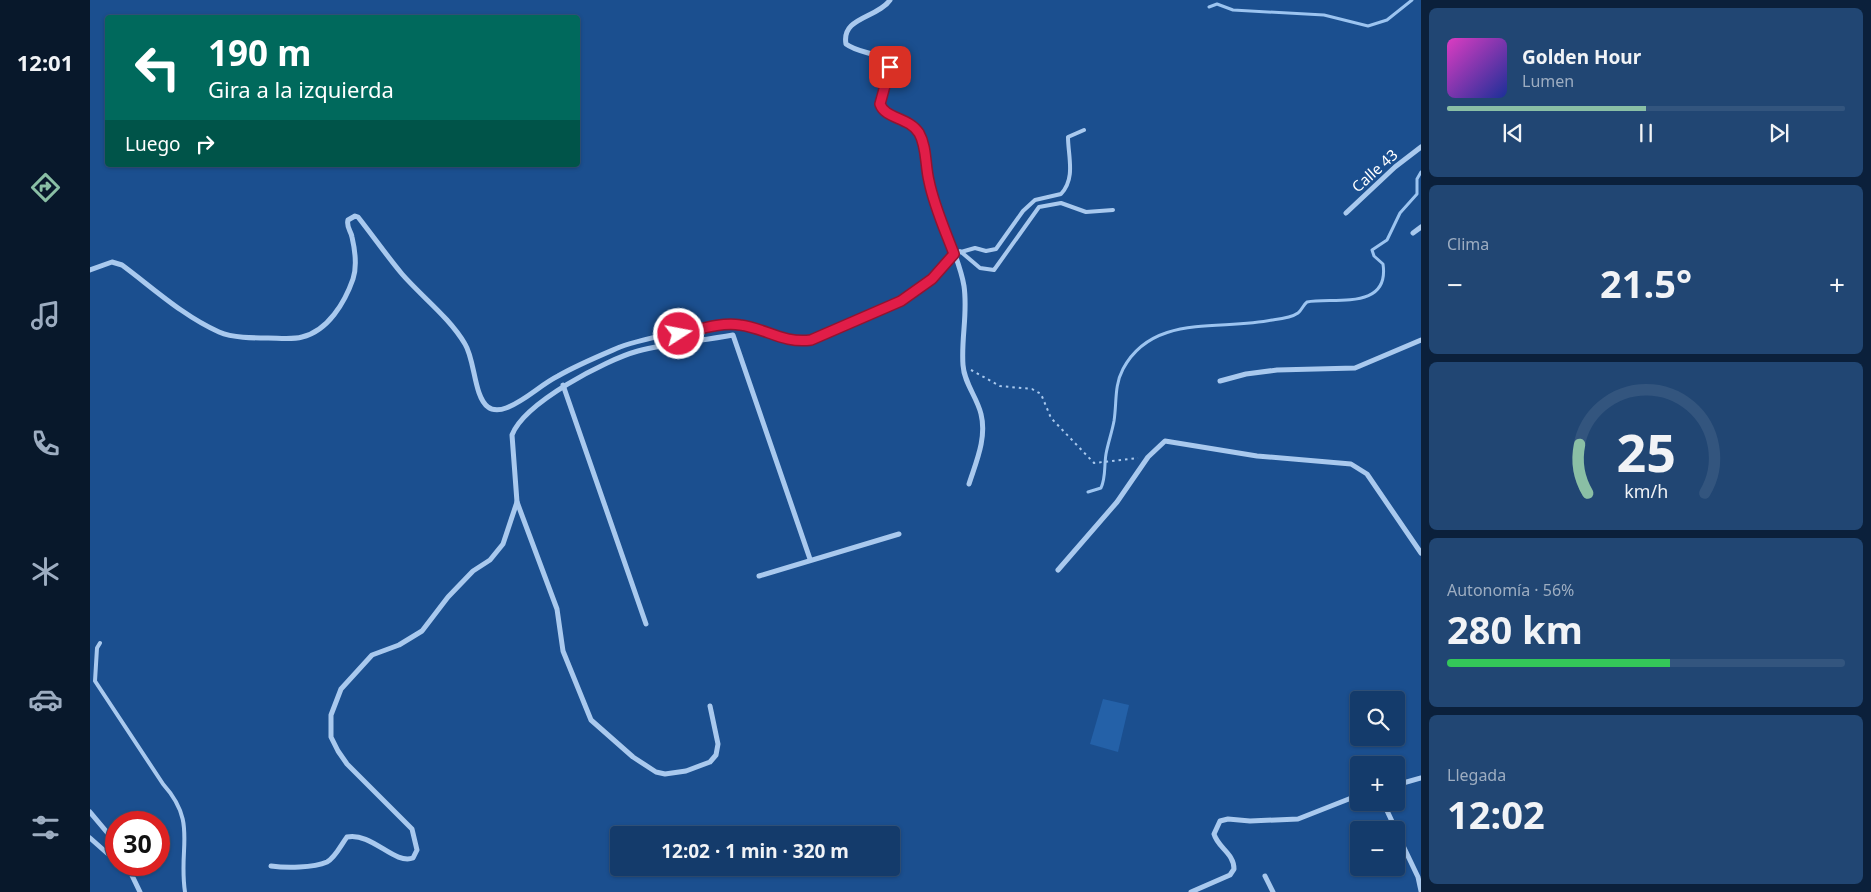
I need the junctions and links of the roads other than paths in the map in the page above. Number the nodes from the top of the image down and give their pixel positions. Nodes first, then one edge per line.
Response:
1 (890, 0) edge
2 (1084, 130) dead end
3 (1421, 147) edge
4 (1113, 210) dead end
5 (1346, 213) dead end
6 (1421, 228) edge
7 (1413, 233) dead end
8 (960, 251) junction
9 (954, 254) junction
10 (90, 270) edge
11 (729, 324) junction
12 (732, 335) junction
13 (1421, 340) edge
14 (1220, 381) dead end
15 (564, 385) junction
16 (969, 484) dead end
17 (517, 502) junction
18 (899, 534) dead end
19 (1421, 552) edge
20 (810, 559) junction
21 (1058, 570) dead end
22 (759, 576) dead end
23 (646, 624) dead end
24 (100, 643) dead end
25 (710, 706) dead end
26 (1421, 778) edge
27 (1405, 782) edge
28 (1350, 798) edge
29 (90, 812) edge
30 (105, 830) edge
31 (90, 838) edge
32 (1405, 849) edge
33 (105, 851) edge
34 (271, 866) dead end
35 (132, 876) edge
36 (1265, 876) dead end
37 (1421, 891) edge
38 (140, 892) edge
39 (185, 892) edge
40 (1191, 892) edge
41 (1274, 892) edge

1 - 9 street
2 - 8 lane
3 - 5 street, Calle 43
4 - 8 lane
6 - 7 street
8 - 9 lane
9 - 11 street
9 - 16 street
10 - 11 street
11 - 12 street
12 - 15 street
12 - 20 street
13 - 14 street
15 - 17 street
15 - 23 street
17 - 25 street
17 - 34 street
18 - 20 street
19 - 21 street
20 - 22 street
24 - 39 lane
26 - 27 street
28 - 40 street
29 - 30 street
31 - 33 street
32 - 37 street
35 - 38 street
36 - 41 street

